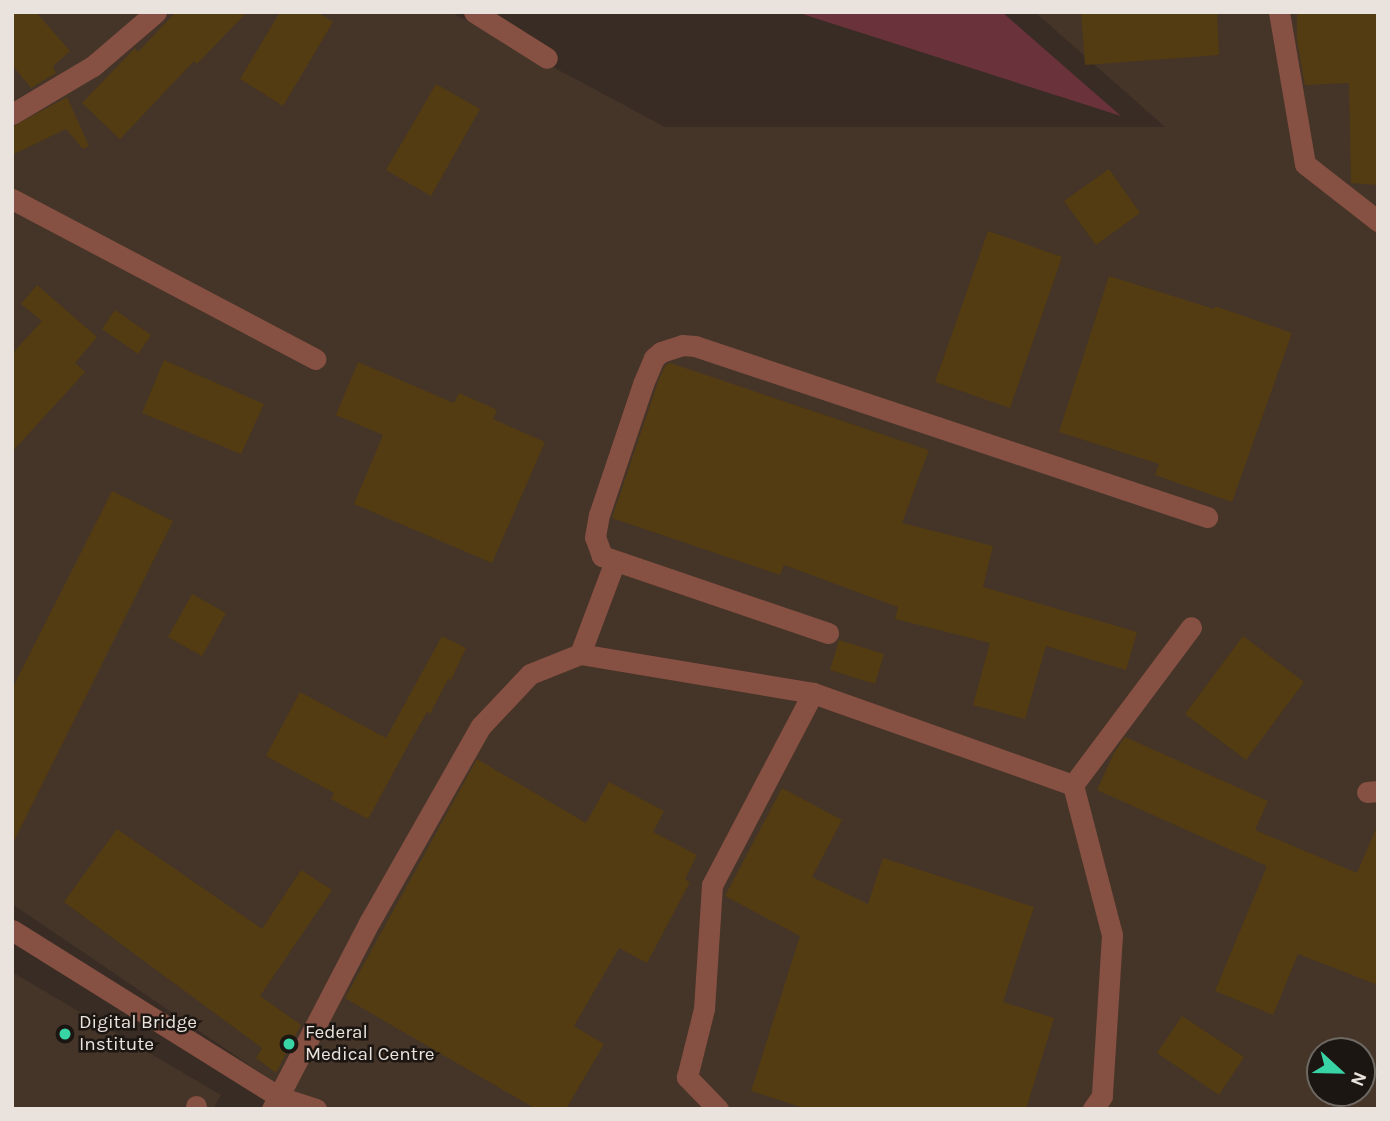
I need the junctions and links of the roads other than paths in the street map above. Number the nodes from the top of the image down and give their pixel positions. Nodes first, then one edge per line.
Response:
1 (156, 12) edge
2 (474, 12) edge
3 (1279, 12) edge
4 (547, 58) dead end
5 (12, 114) edge
6 (12, 199) edge
7 (1378, 221) edge
8 (315, 359) dead end
9 (1207, 517) dead end
10 (615, 561) junction
11 (1191, 627) dead end
12 (828, 633) dead end
13 (580, 653) junction
14 (813, 693) junction
15 (1073, 785) junction
16 (12, 930) edge
17 (276, 1103) edge
18 (1103, 1105) edge
19 (316, 1109) edge
20 (718, 1109) edge

1 - 5 lane
2 - 4 lane
3 - 7 lane
6 - 8 lane
9 - 10 lane
10 - 12 lane
10 - 13 lane
11 - 15 lane
13 - 14 lane
13 - 17 lane
14 - 15 lane
14 - 20 lane
15 - 18 lane
16 - 17 lane
17 - 19 lane

